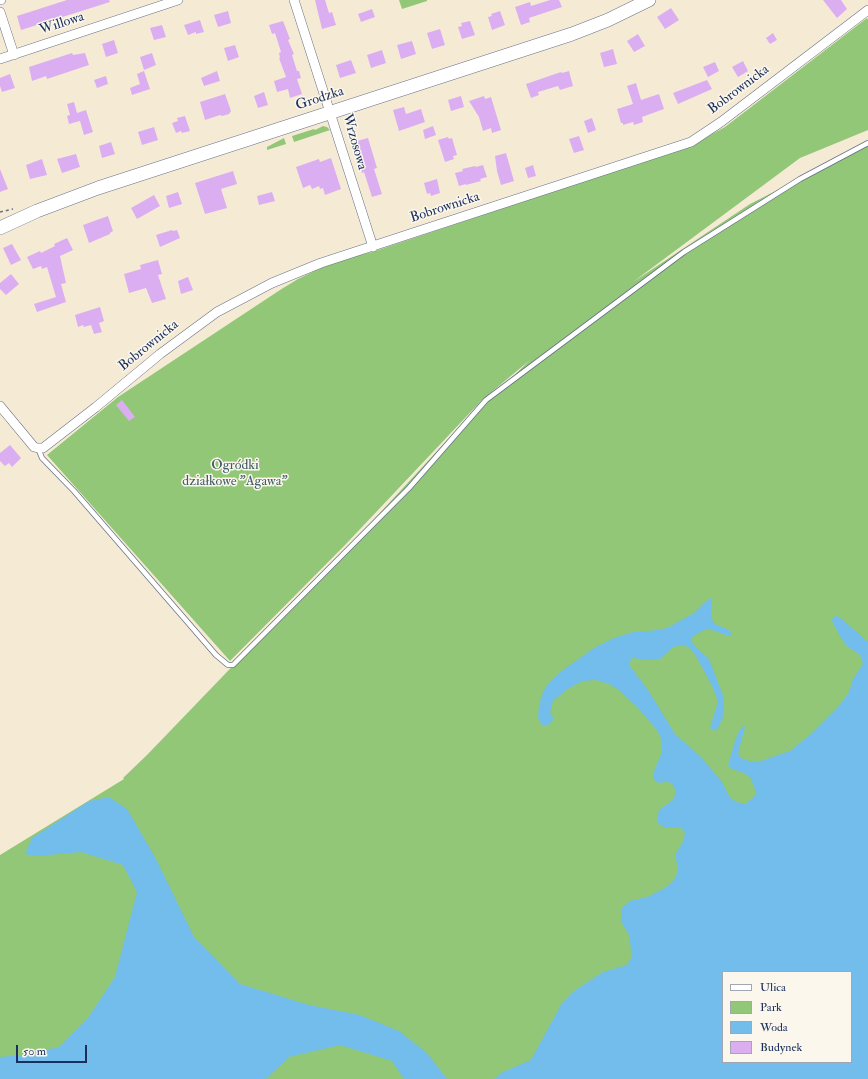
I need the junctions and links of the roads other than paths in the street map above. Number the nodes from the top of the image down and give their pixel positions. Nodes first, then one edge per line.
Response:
1 (178, 0) edge
2 (294, 0) edge
3 (649, 0) edge
4 (868, 10) edge
5 (0, 12) edge
6 (14, 55) junction
7 (0, 59) edge
8 (331, 113) junction
9 (868, 143) edge
10 (0, 228) edge
11 (373, 247) junction
12 (0, 406) edge
13 (38, 448) junction

1 - 6 street, Willowa
2 - 8 street, Wrzosowa
3 - 8 street, Grodzka
4 - 11 street, Bobrownicka
5 - 6 street
6 - 7 street, Willowa
8 - 10 street, Grodzka
8 - 11 street, Wrzosowa
9 - 13 lane
11 - 13 street, Bobrownicka
12 - 13 street

